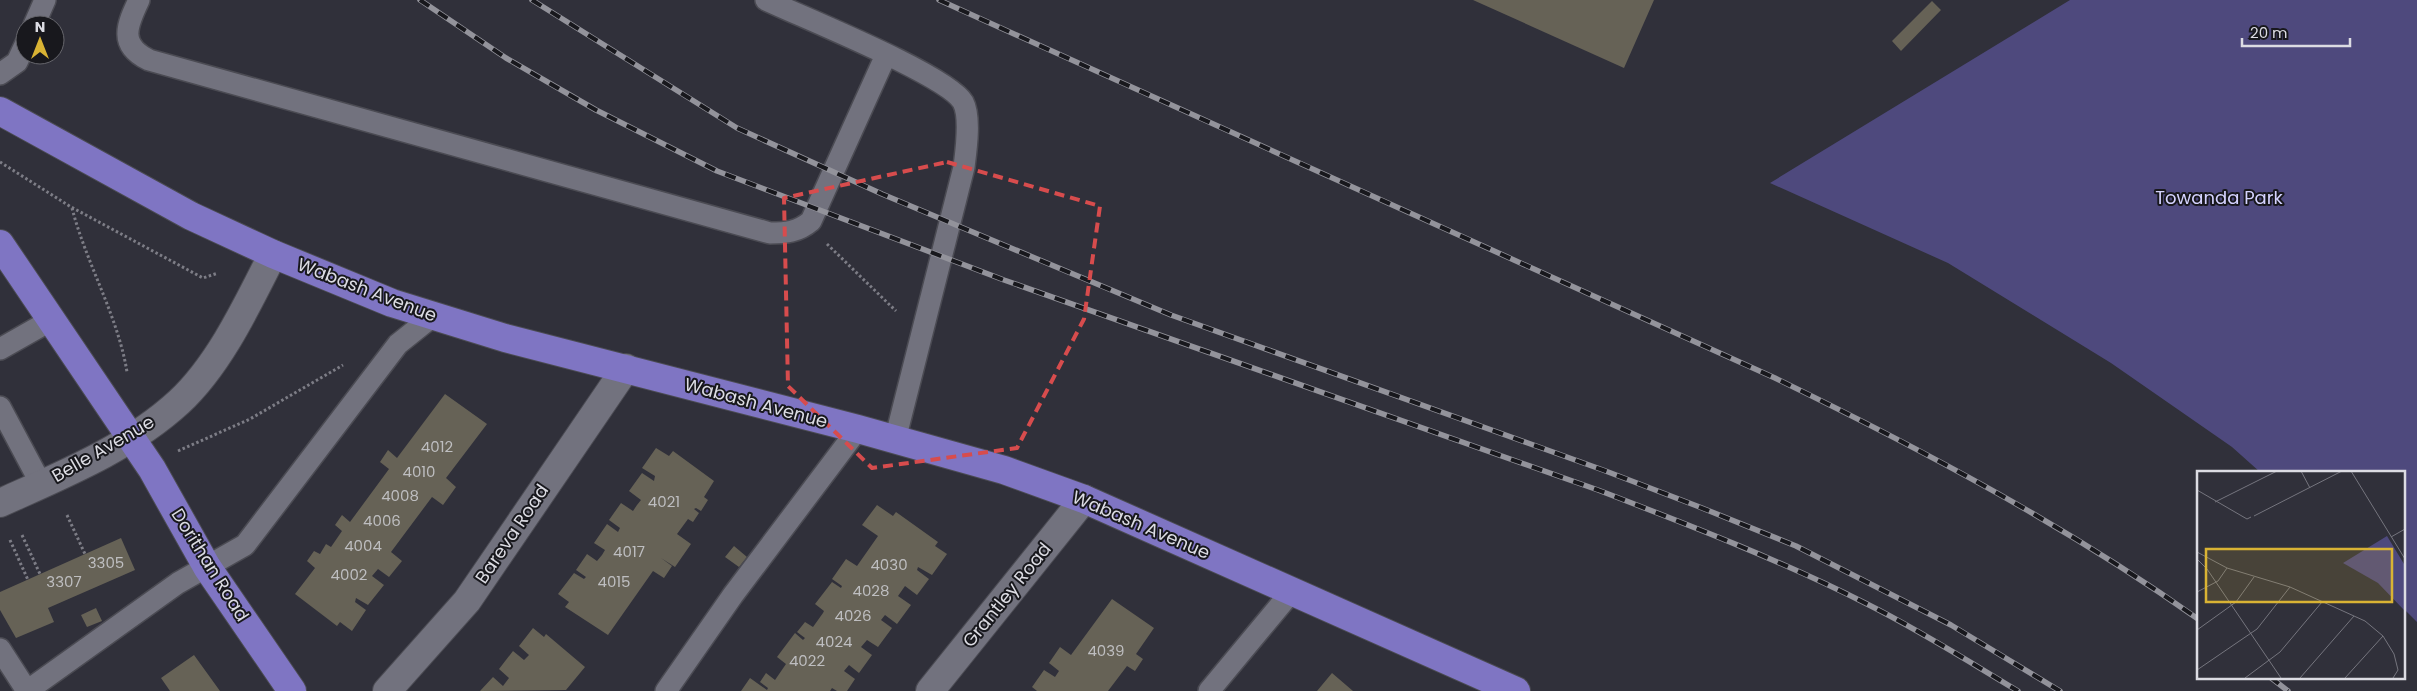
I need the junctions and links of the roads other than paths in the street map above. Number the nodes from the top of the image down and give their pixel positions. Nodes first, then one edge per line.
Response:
1 (45, 0) edge
2 (139, 0) edge
3 (766, 0) edge
4 (38, 15) edge
5 (886, 55) junction
6 (15, 63) edge
7 (0, 74) edge
8 (0, 111) edge
9 (0, 244) edge
10 (273, 254) junction
11 (433, 316) junction
12 (53, 319) junction
13 (0, 349) edge
14 (626, 368) junction
15 (0, 407) edge
16 (858, 429) junction
17 (131, 438) junction
18 (895, 440) junction
19 (41, 484) junction
20 (1084, 499) junction
21 (0, 502) edge
22 (207, 567) junction
23 (1292, 591) junction
24 (0, 649) edge
25 (1507, 689) edge
26 (27, 691) edge
27 (292, 691) edge
28 (387, 691) edge
29 (666, 691) edge
30 (930, 691) edge
31 (1209, 691) edge

1 - 4 lane
2 - 5 lane
3 - 5 lane
5 - 18 lane
6 - 7 lane
8 - 10 main road, Wabash Avenue
9 - 12 main road
10 - 11 main road, Wabash Avenue
10 - 17 street, Belle Avenue
11 - 14 main road, Wabash Avenue
11 - 22 lane
12 - 13 lane
12 - 17 main road
14 - 16 main road, Wabash Avenue
14 - 28 street, Bareva Road
15 - 19 lane
16 - 18 main road, Wabash Avenue
16 - 29 lane
17 - 19 street, Belle Avenue
17 - 22 main road, Dorithan Road
18 - 20 main road, Wabash Avenue
19 - 21 street, Belle Avenue
20 - 23 main road, Wabash Avenue
20 - 30 street, Grantley Road
22 - 26 lane
22 - 27 main road, Dorithan Road
23 - 25 main road, Wabash Avenue
23 - 31 lane
24 - 26 lane

